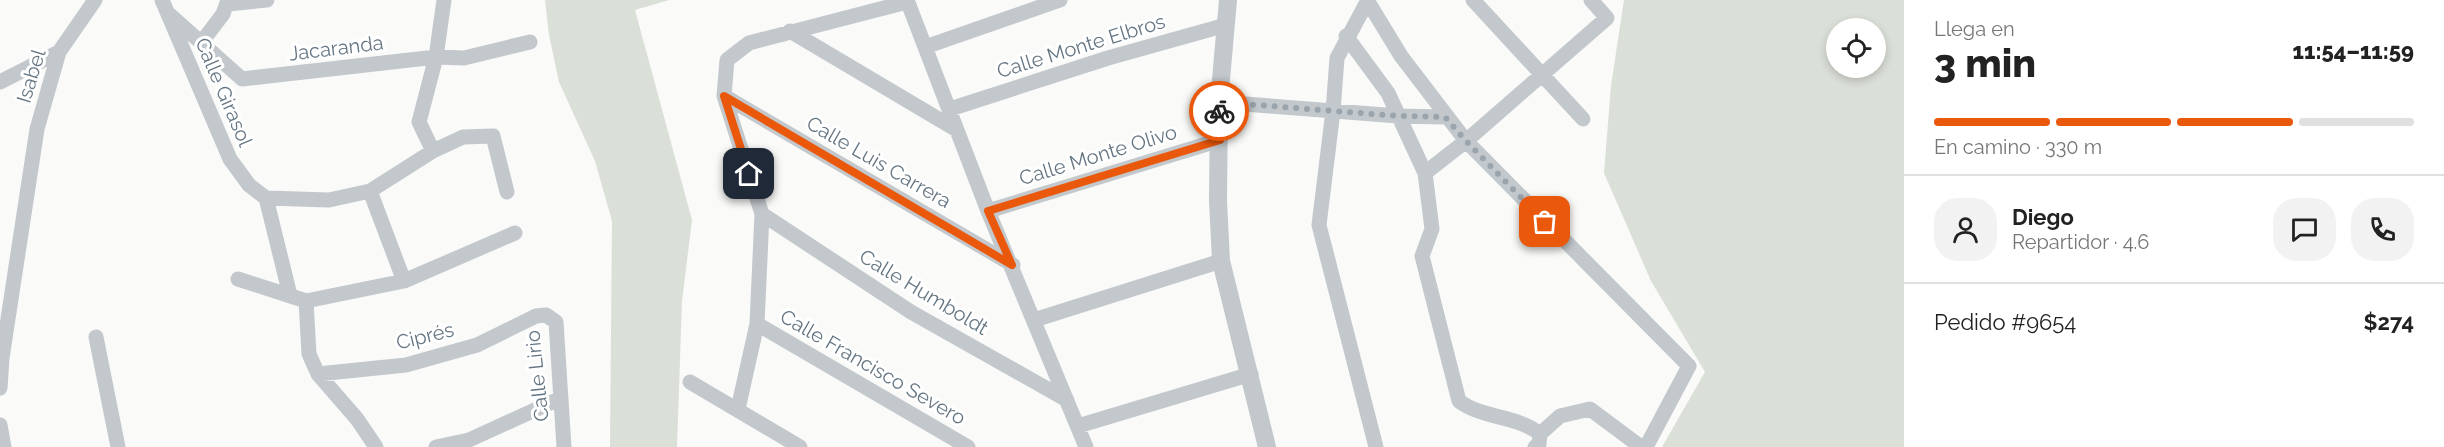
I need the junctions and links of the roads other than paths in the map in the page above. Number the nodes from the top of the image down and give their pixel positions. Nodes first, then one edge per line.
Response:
1 (95, 0) edge
2 (162, 0) edge
3 (267, 0) edge
4 (444, 0) edge
5 (1060, 0) edge
6 (1228, 0) edge
7 (1368, 0) edge
8 (1473, 0) edge
9 (1591, 0) edge
10 (907, 1) edge
11 (228, 2) edge
12 (169, 14) junction
13 (1226, 25) junction
14 (790, 31) junction
15 (1346, 36) junction
16 (530, 42) dead end
17 (201, 43) junction
18 (925, 47) junction
19 (59, 52) junction
20 (436, 57) junction
21 (1542, 74) junction
22 (0, 82) edge
23 (724, 96) junction
24 (1219, 102) junction
25 (950, 109) junction
26 (1333, 111) junction
27 (1398, 116) junction
28 (1445, 117) junction
29 (1583, 119) dead end
30 (957, 130) junction
31 (1220, 140) junction
32 (1466, 141) junction
33 (433, 152) junction
34 (1425, 173) junction
35 (370, 191) junction
36 (507, 192) dead end
37 (266, 198) junction
38 (988, 211) junction
39 (762, 214) junction
40 (515, 233) dead end
41 (1221, 261) junction
42 (1012, 265) junction
43 (238, 279) dead end
44 (404, 281) junction
45 (290, 296) junction
46 (306, 301) junction
47 (536, 316) joint
48 (1034, 320) junction
49 (757, 324) junction
50 (96, 337) dead end
51 (1, 358) edge
52 (318, 374) junction
53 (1251, 374) junction
54 (690, 382) dead end
55 (0, 388) edge
56 (561, 398) junction
57 (1066, 400) junction
58 (738, 409) junction
59 (0, 425) edge
60 (1078, 426) junction
61 (1537, 440) edge
62 (4, 447) edge
63 (118, 447) edge
64 (376, 447) edge
65 (436, 447) edge
66 (564, 447) edge
67 (800, 447) edge
68 (968, 447) edge
69 (1086, 447) edge
70 (1267, 447) edge
71 (1376, 447) edge
72 (1641, 447) edge
73 (1646, 447) edge

1 - 19 street, Isabel
2 - 12 street, Calle Girasol
3 - 11 street
4 - 20 street
5 - 18 street
6 - 13 street
7 - 15 street
7 - 28 street
8 - 21 street
9 - 21 street
10 - 14 street
10 - 18 street
11 - 17 street, Calle Girasol
12 - 17 street, Jacaranda
12 - 37 street, Calle Girasol
13 - 24 street
13 - 25 street, Calle Monte Elbros
14 - 23 street
14 - 30 street
15 - 26 street
15 - 27 street
16 - 20 street, Jacaranda
17 - 20 street, Jacaranda
18 - 25 street
19 - 22 street
19 - 51 street, Isabel
20 - 33 street
21 - 29 street
21 - 32 street
23 - 39 street
23 - 42 street, Calle Luis Carrera
24 - 26 street
24 - 31 street
25 - 30 street
26 - 27 street
26 - 71 street
27 - 28 street
27 - 34 street
28 - 32 street
30 - 38 street
31 - 38 street, Calle Monte Olivo
31 - 41 street
32 - 34 street
32 - 73 street
33 - 35 street
33 - 36 street
34 - 61 street
35 - 37 street
35 - 44 street
37 - 45 street
38 - 42 street
39 - 49 street
39 - 57 street, Calle Humboldt
40 - 44 street
41 - 48 street
41 - 53 street
42 - 48 street
43 - 45 street
44 - 46 street
45 - 46 street
46 - 52 street
47 - 52 street, Ciprés
47 - 56 street, Calle Lirio
48 - 57 street
49 - 58 street
49 - 68 street, Calle Francisco Severo
50 - 63 street
51 - 55 street, Isabel
52 - 64 street
53 - 60 street
53 - 70 street
54 - 58 street
56 - 65 street
56 - 66 street, Calle Lirio
57 - 60 street
58 - 67 street
59 - 62 street
60 - 69 street
61 - 72 street

